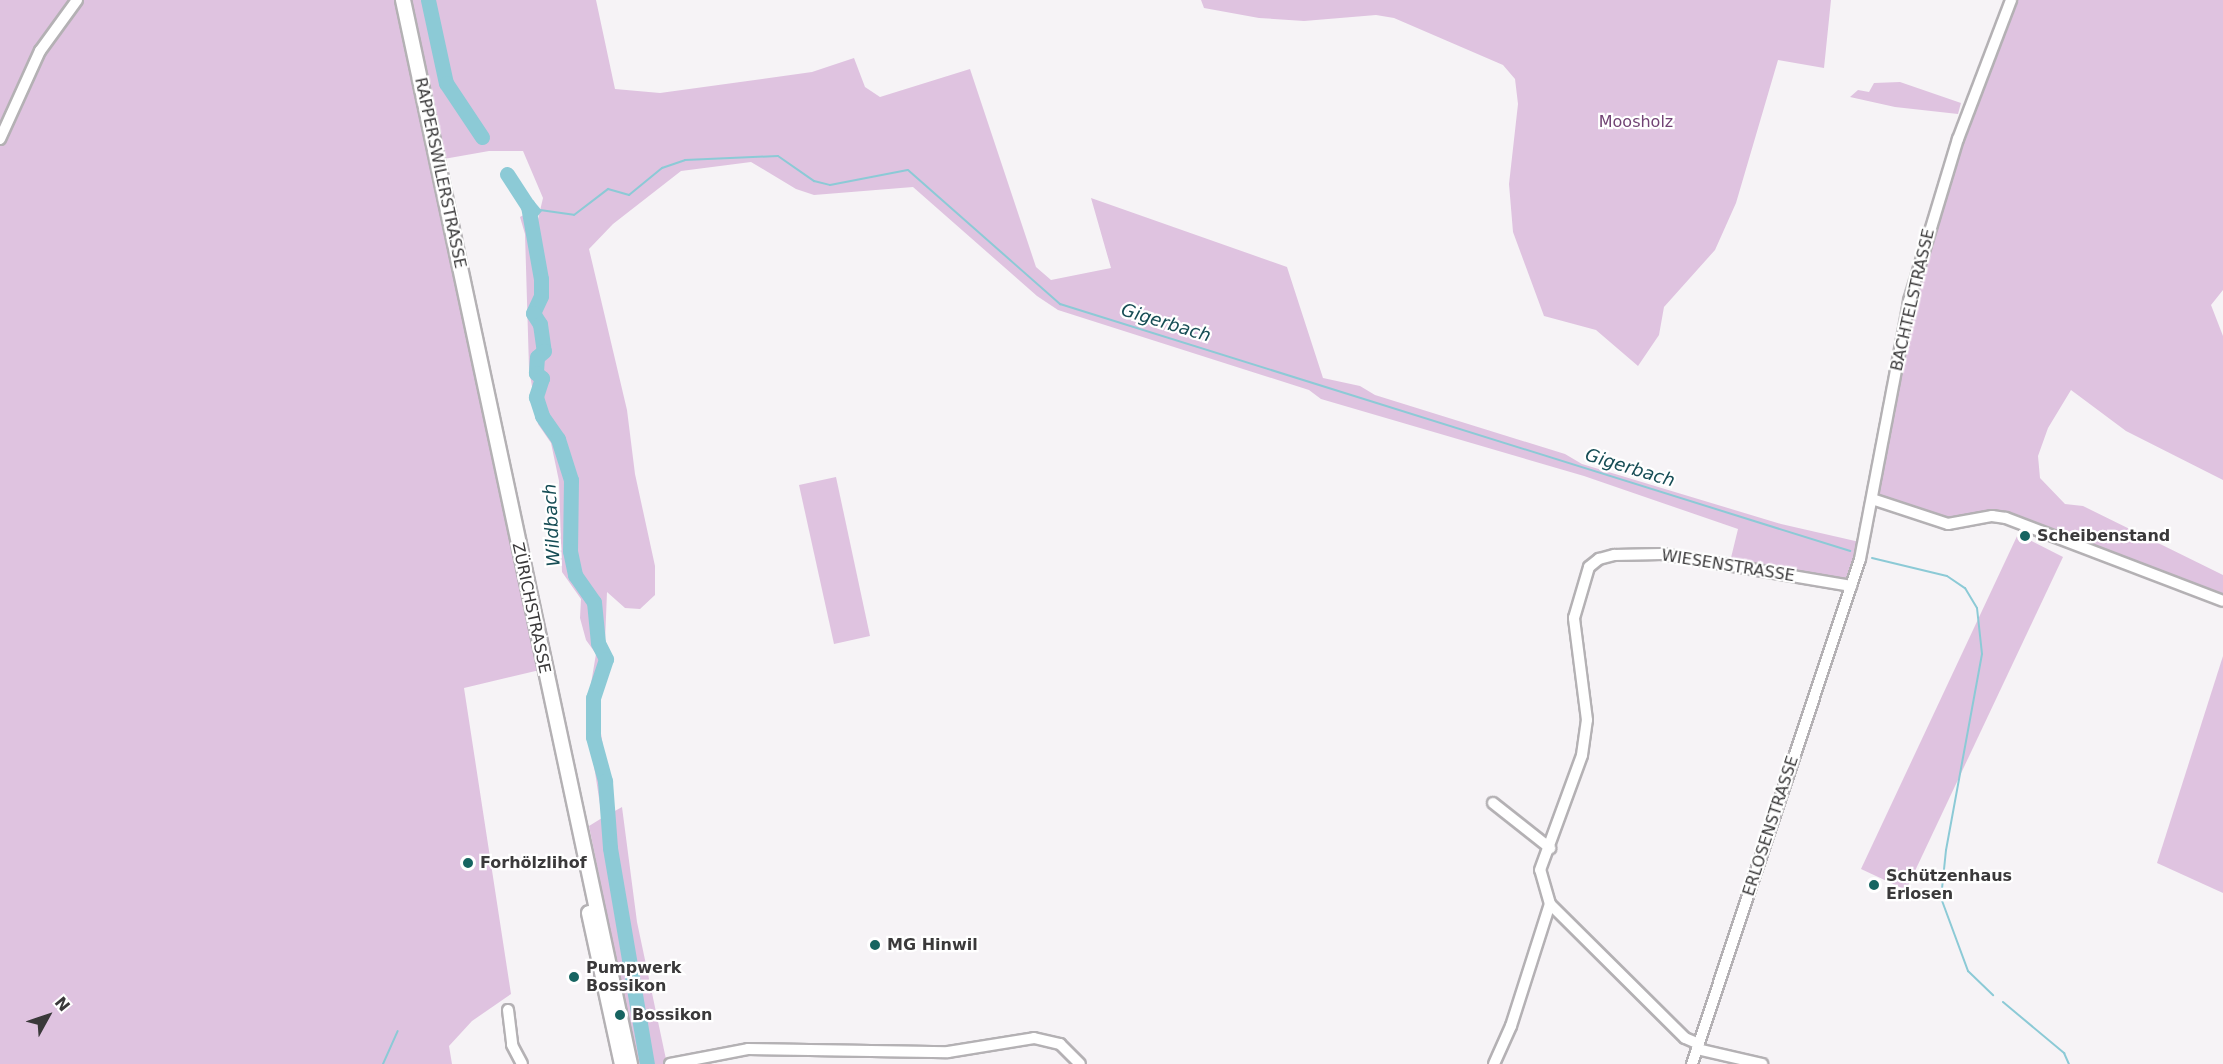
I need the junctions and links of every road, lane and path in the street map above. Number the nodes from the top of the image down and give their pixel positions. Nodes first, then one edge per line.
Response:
1 (77, 0) edge
2 (403, 0) edge
3 (2011, 0) edge
4 (0, 139) edge
5 (476, 346) joint
6 (1872, 499) junction
7 (1851, 586) junction
8 (2223, 601) edge
9 (1844, 608) joint
10 (1493, 803) dead end
11 (1550, 848) junction
12 (586, 870) junction
13 (1550, 904) junction
14 (508, 1010) dead end
15 (1698, 1047) junction
16 (522, 1064) edge
17 (622, 1064) edge
18 (630, 1064) edge
19 (670, 1064) edge
20 (1080, 1064) edge
21 (1494, 1064) edge
22 (1692, 1064) edge
23 (1762, 1064) edge

1 - 4 street
2 - 5 main road, RAPPERSWILERSTRASSE
3 - 6 street, BACHTELSTRASSE
5 - 12 main road, ZÜRICHSTRASSE
6 - 7 street, BACHTELSTRASSE
6 - 8 street
7 - 9 street, BACHTELSTRASSE
7 - 11 street, WIESENSTRASSE
9 - 15 street, ERLOSENSTRASSE
10 - 11 street
11 - 13 street, WIESENSTRASSE
12 - 17 main road, ZÜRICHSTRASSE
12 - 18 main road, ZÜRICHSTRASSE
13 - 15 street
13 - 21 street
14 - 16 street
15 - 22 street, ERLOSENSTRASSE
15 - 23 street
19 - 20 street

